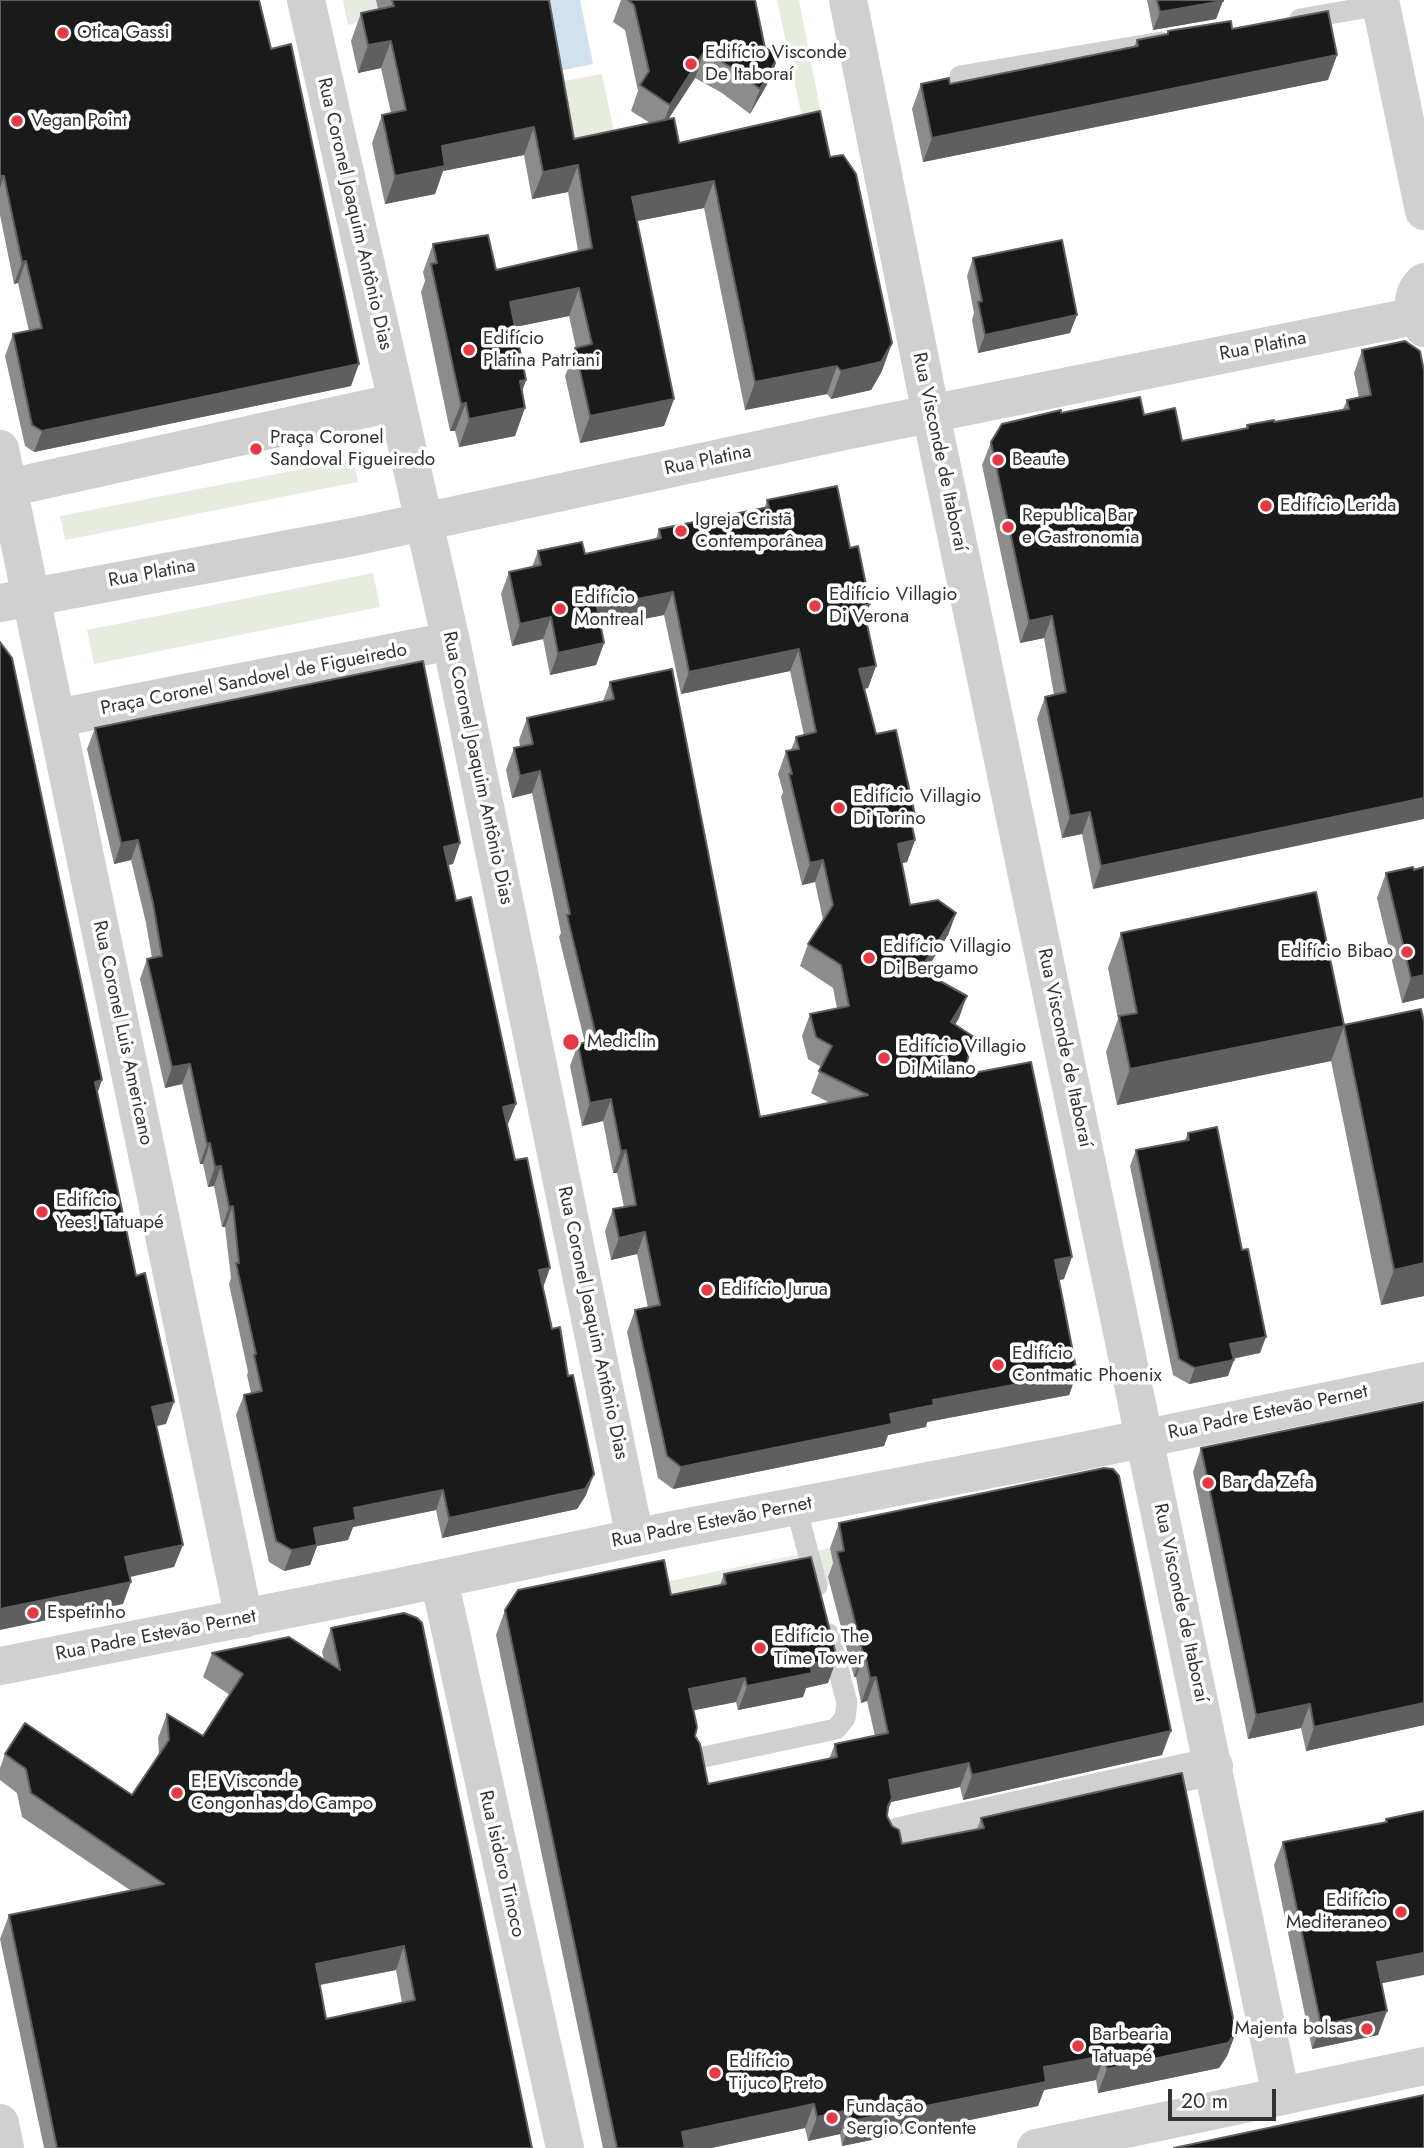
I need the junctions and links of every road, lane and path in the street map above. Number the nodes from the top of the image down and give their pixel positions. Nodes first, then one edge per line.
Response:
1 (306, 0) edge
2 (848, 0) edge
3 (1380, 2) edge
4 (1286, 21) edge
5 (1177, 39) edge
6 (960, 76) dead end
7 (1424, 211) edge
8 (1421, 309) edge
9 (397, 402) junction
10 (930, 414) junction
11 (0, 449) edge
12 (8, 488) junction
13 (424, 522) junction
14 (16, 600) edge
15 (451, 641) junction
16 (57, 718) junction
17 (1424, 1381) edge
18 (1145, 1438) junction
19 (796, 1507) junction
20 (635, 1538) junction
21 (439, 1579) junction
22 (244, 1619) junction
23 (0, 1667) edge
24 (699, 1758) edge
25 (1214, 1766) junction
26 (900, 1836) edge
27 (1424, 2066) edge
28 (1281, 2096) junction
29 (0, 2123) edge
30 (5, 2148) edge
31 (565, 2148) edge
32 (1037, 2148) edge

1 - 9 street, Rua Coronel Joaquim Antônio Dias
2 - 10 street, Rua Visconde de Itaboraí
3 - 4 lane
3 - 7 street
5 - 6 lane
8 - 10 street, Rua Platina
9 - 12 street
9 - 13 street, Rua Coronel Joaquim Antônio Dias
10 - 13 street, Rua Platina
10 - 18 street, Rua Visconde de Itaboraí
11 - 12 street, Rua Coronel Luis Americano
12 - 14 street, Rua Coronel Luis Americano
13 - 14 street, Rua Platina
13 - 15 street, Rua Coronel Joaquim Antônio Dias
14 - 16 street, Rua Coronel Luis Americano
15 - 16 street, Praça Coronel Sandovel de Figueiredo
15 - 20 street, Rua Coronel Joaquim Antônio Dias
16 - 22 street, Rua Coronel Luis Americano
17 - 18 street, Rua Padre Estevão Pernet
18 - 19 street, Rua Padre Estevão Pernet
18 - 25 street, Rua Visconde de Itaboraí
19 - 20 street, Rua Padre Estevão Pernet
19 - 24 lane
20 - 21 street, Rua Padre Estevão Pernet
21 - 22 street, Rua Padre Estevão Pernet
21 - 31 street, Rua Isidoro Tinoco
22 - 23 street, Rua Padre Estevão Pernet
25 - 26 street
25 - 28 street, Rua Visconde de Itaboraí
27 - 28 street
28 - 32 street
29 - 30 street

